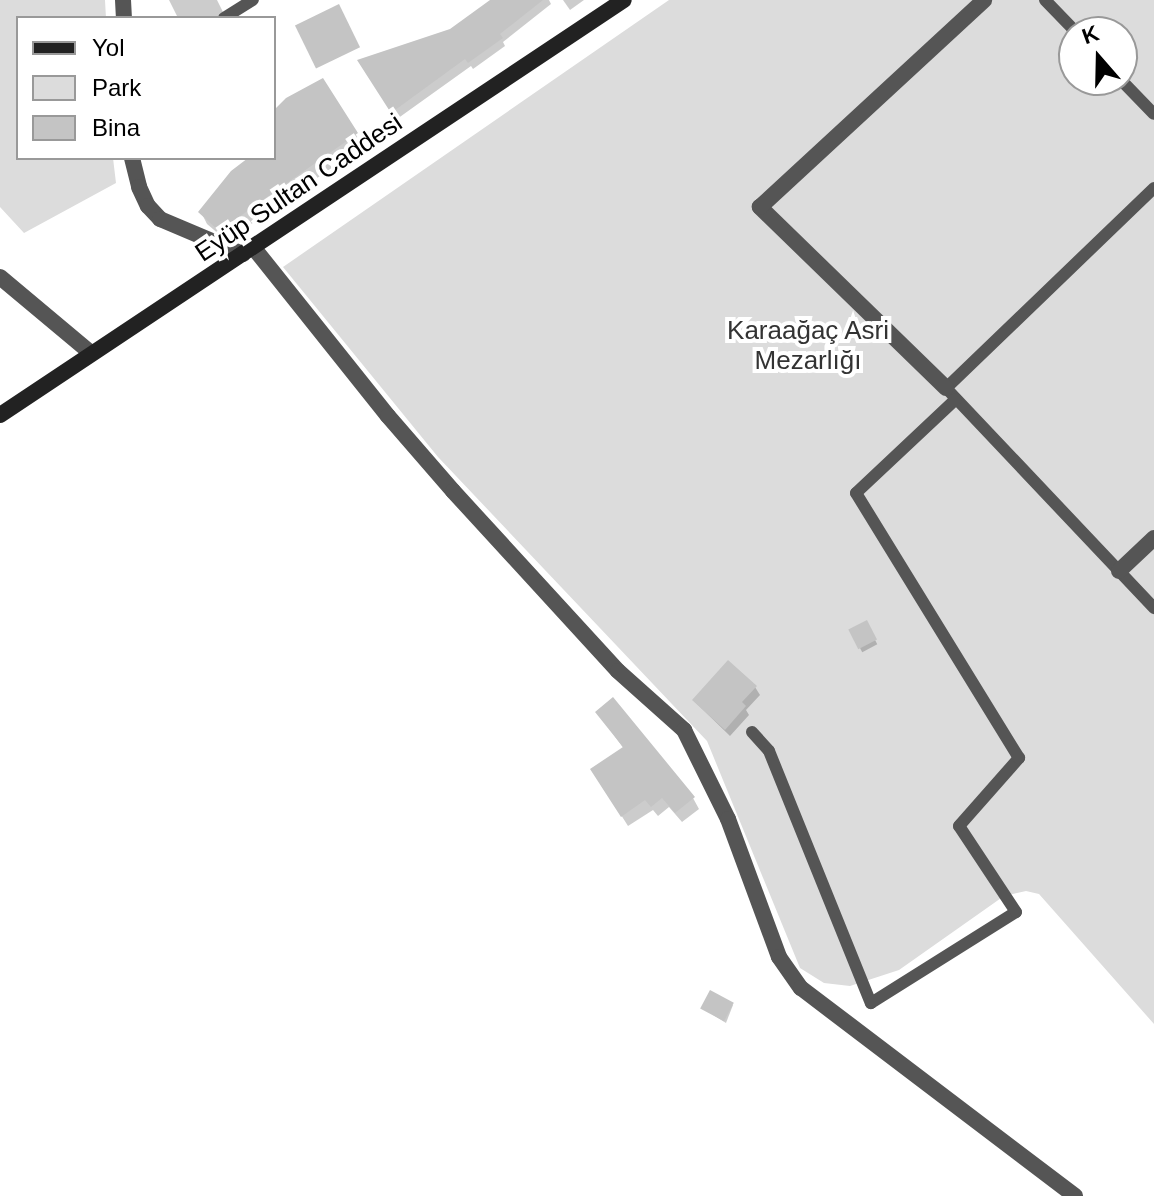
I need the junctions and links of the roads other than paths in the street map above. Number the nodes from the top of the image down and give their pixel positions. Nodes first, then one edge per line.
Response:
1 (253, 0) edge
2 (624, 0) edge
3 (984, 0) edge
4 (1045, 0) edge
5 (227, 16) edge
6 (1060, 16) edge
7 (1137, 96) edge
8 (1154, 114) edge
9 (132, 160) edge
10 (1154, 188) edge
11 (248, 250) junction
12 (0, 277) edge
13 (91, 353) junction
14 (951, 394) junction
15 (0, 415) edge
16 (1154, 538) edge
17 (1119, 571) junction
18 (1154, 608) edge
19 (752, 732) dead end
20 (1075, 1196) edge

1 - 5 lane
2 - 11 main road, Eyüp Sultan Caddesi
3 - 14 street
4 - 6 lane
7 - 8 lane
9 - 11 street
10 - 14 lane
11 - 13 main road, Eyüp Sultan Caddesi
11 - 20 street
12 - 13 street
13 - 15 main road, Eyüp Sultan Caddesi
14 - 17 lane
14 - 19 lane
16 - 17 street
17 - 18 lane

